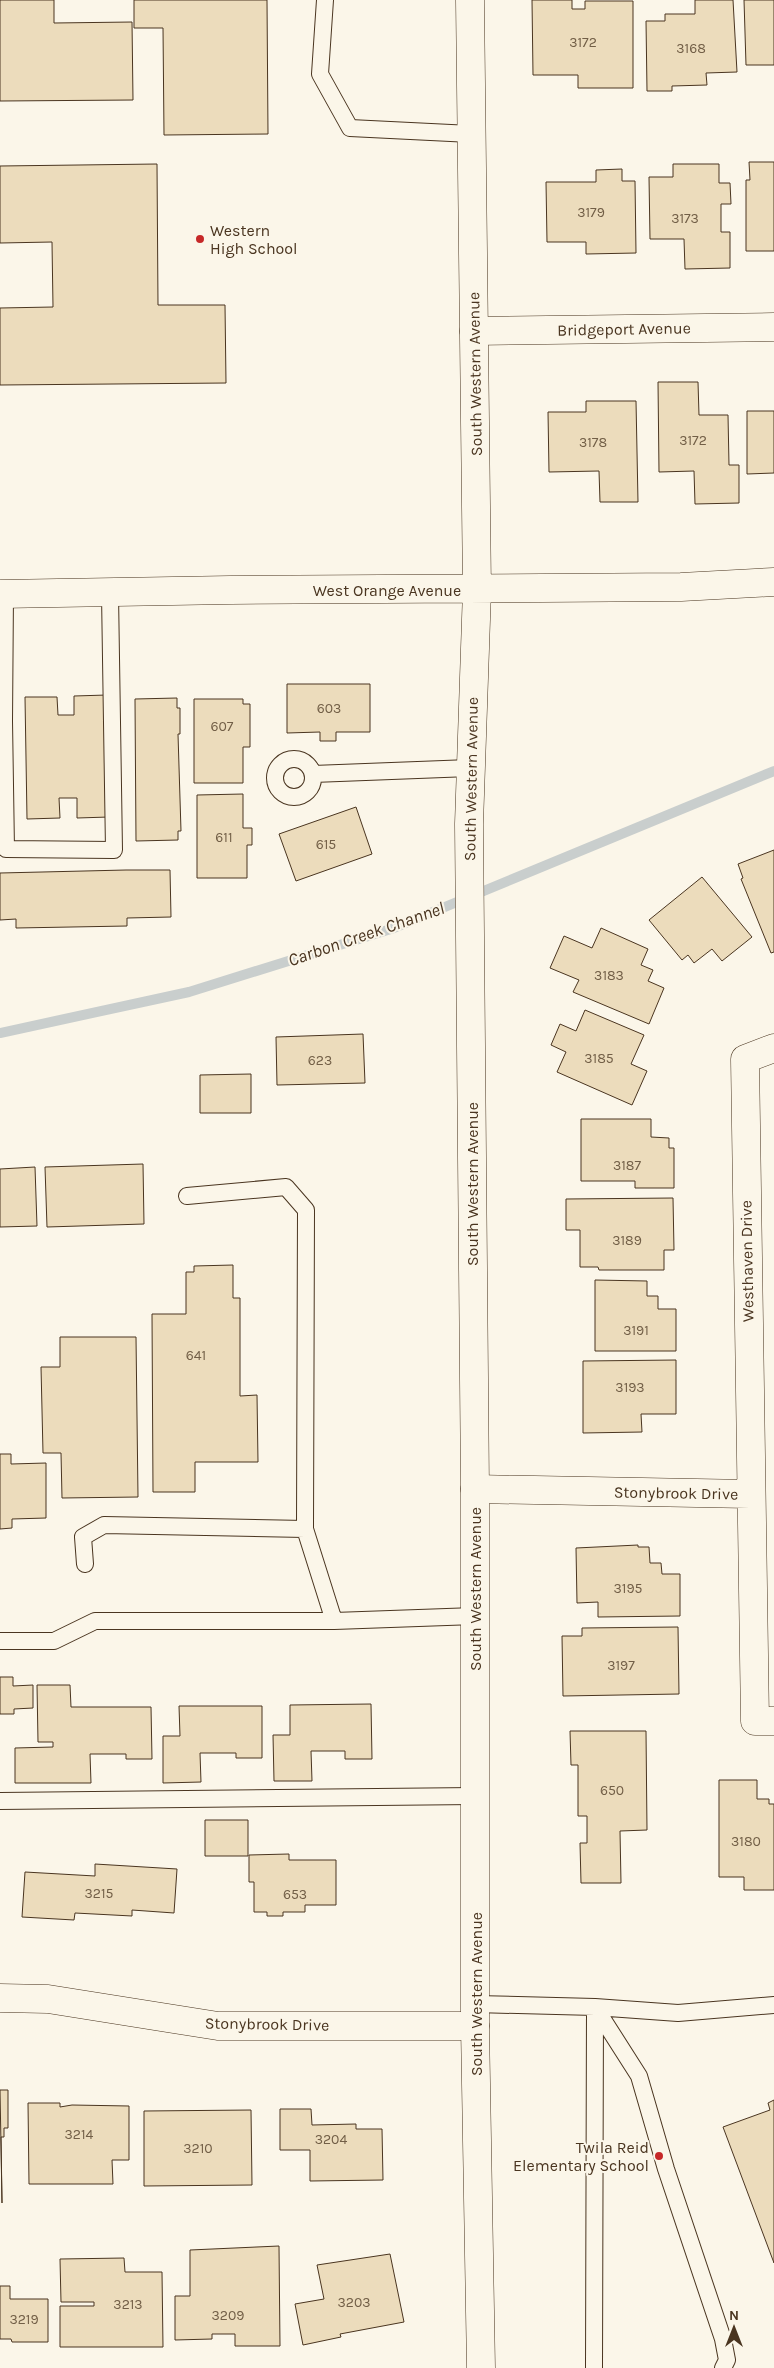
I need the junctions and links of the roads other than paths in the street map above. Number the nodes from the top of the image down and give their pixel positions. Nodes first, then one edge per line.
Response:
1 (324, 0) edge
2 (470, 0) edge
3 (472, 134) junction
4 (774, 326) edge
5 (474, 331) junction
6 (774, 582) edge
7 (477, 590) junction
8 (2, 594) edge
9 (110, 594) junction
10 (470, 768) junction
11 (313, 774) dead end
12 (774, 1048) edge
13 (187, 1196) dead end
14 (475, 1489) junction
15 (750, 1494) junction
16 (305, 1529) junction
17 (84, 1564) dead end
18 (475, 1616) junction
19 (334, 1621) junction
20 (0, 1641) edge
21 (774, 1721) edge
22 (475, 1796) junction
23 (0, 1801) edge
24 (0, 1998) edge
25 (774, 2005) edge
26 (595, 2007) junction
27 (475, 2015) junction
28 (481, 2368) edge
29 (594, 2368) edge
30 (722, 2368) edge

1 - 3 lane
2 - 3 street, South Western Avenue
3 - 5 street, South Western Avenue
4 - 5 street, Bridgeport Avenue
5 - 7 street, South Western Avenue
6 - 7 street, West Orange Avenue
7 - 9 street, West Orange Avenue
7 - 10 street, South Western Avenue
8 - 9 street, West Orange Avenue
8 - 9 lane
10 - 11 lane
10 - 14 street, South Western Avenue
12 - 15 street, Westhaven Drive
13 - 16 lane
14 - 15 street, Stonybrook Drive
14 - 18 street, South Western Avenue
15 - 21 street, Stonybrook Drive
16 - 17 lane
16 - 19 lane
18 - 19 lane
18 - 22 street, South Western Avenue
19 - 20 lane
22 - 23 lane
22 - 27 street, South Western Avenue
24 - 27 street, Stonybrook Drive
25 - 26 lane
26 - 27 lane
26 - 29 lane
26 - 30 lane
27 - 28 street, South Western Avenue

